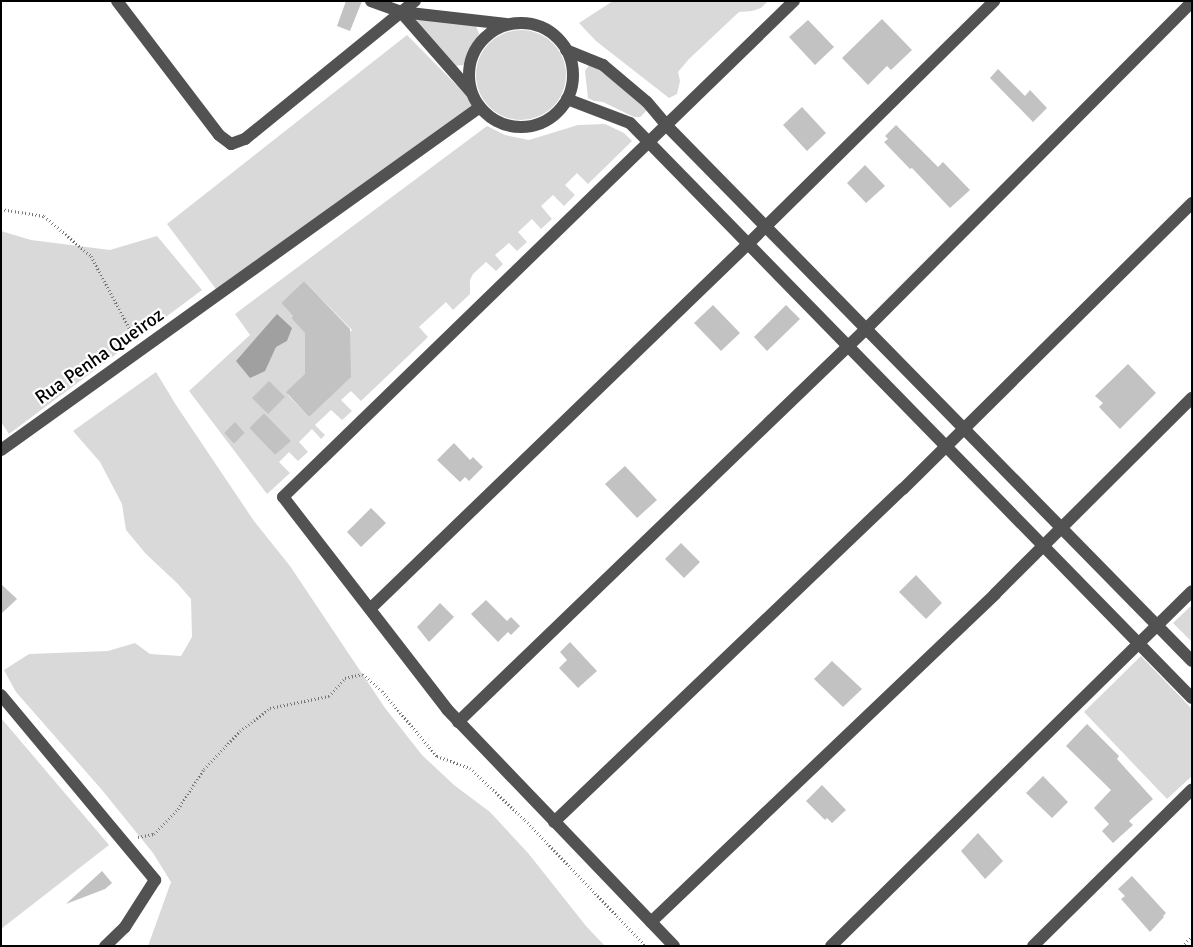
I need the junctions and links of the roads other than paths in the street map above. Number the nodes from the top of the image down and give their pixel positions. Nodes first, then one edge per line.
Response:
1 (117, 1) edge
2 (371, 1) edge
3 (415, 1) edge
4 (794, 1) edge
5 (994, 1) edge
6 (1192, 2) edge
7 (401, 12) junction
8 (508, 25) junction
9 (566, 50) junction
10 (472, 92) junction
11 (567, 99) junction
12 (480, 107) junction
13 (666, 125) junction
14 (649, 142) junction
15 (1192, 203) edge
16 (766, 227) junction
17 (748, 244) junction
18 (866, 329) junction
19 (848, 346) junction
20 (1192, 398) edge
21 (963, 428) junction
22 (946, 446) junction
23 (1, 450) edge
24 (1060, 527) junction
25 (1042, 545) junction
26 (1192, 591) edge
27 (370, 609) junction
28 (1156, 625) junction
29 (1138, 643) junction
30 (1192, 661) edge
31 (1, 695) edge
32 (1192, 698) edge
33 (458, 722) junction
34 (1192, 789) edge
35 (554, 822) junction
36 (651, 922) junction
37 (105, 946) edge
38 (674, 946) edge
39 (831, 946) edge
40 (1033, 946) edge

1 - 7 street
2 - 7 street
3 - 7 street
4 - 13 street
5 - 16 street
6 - 18 street
7 - 8 street
7 - 10 street
8 - 9 street
8 - 10 street
9 - 11 street
9 - 13 street
10 - 12 street
11 - 12 street
11 - 14 street
12 - 23 street, Rua Penha Queiroz
13 - 14 street
13 - 16 street
14 - 17 street
14 - 27 street
15 - 21 street
16 - 17 street
16 - 18 street
17 - 19 street
17 - 27 street
18 - 19 street
18 - 21 street
19 - 22 street
19 - 33 street
20 - 24 street
21 - 22 street
21 - 24 street
22 - 25 street
22 - 35 street
24 - 25 street
24 - 28 street
25 - 29 street
25 - 36 street
26 - 28 street
27 - 33 street
28 - 29 street
28 - 30 street
29 - 32 street
29 - 39 street
31 - 37 street
33 - 35 street
34 - 40 street
35 - 36 street
36 - 38 street

